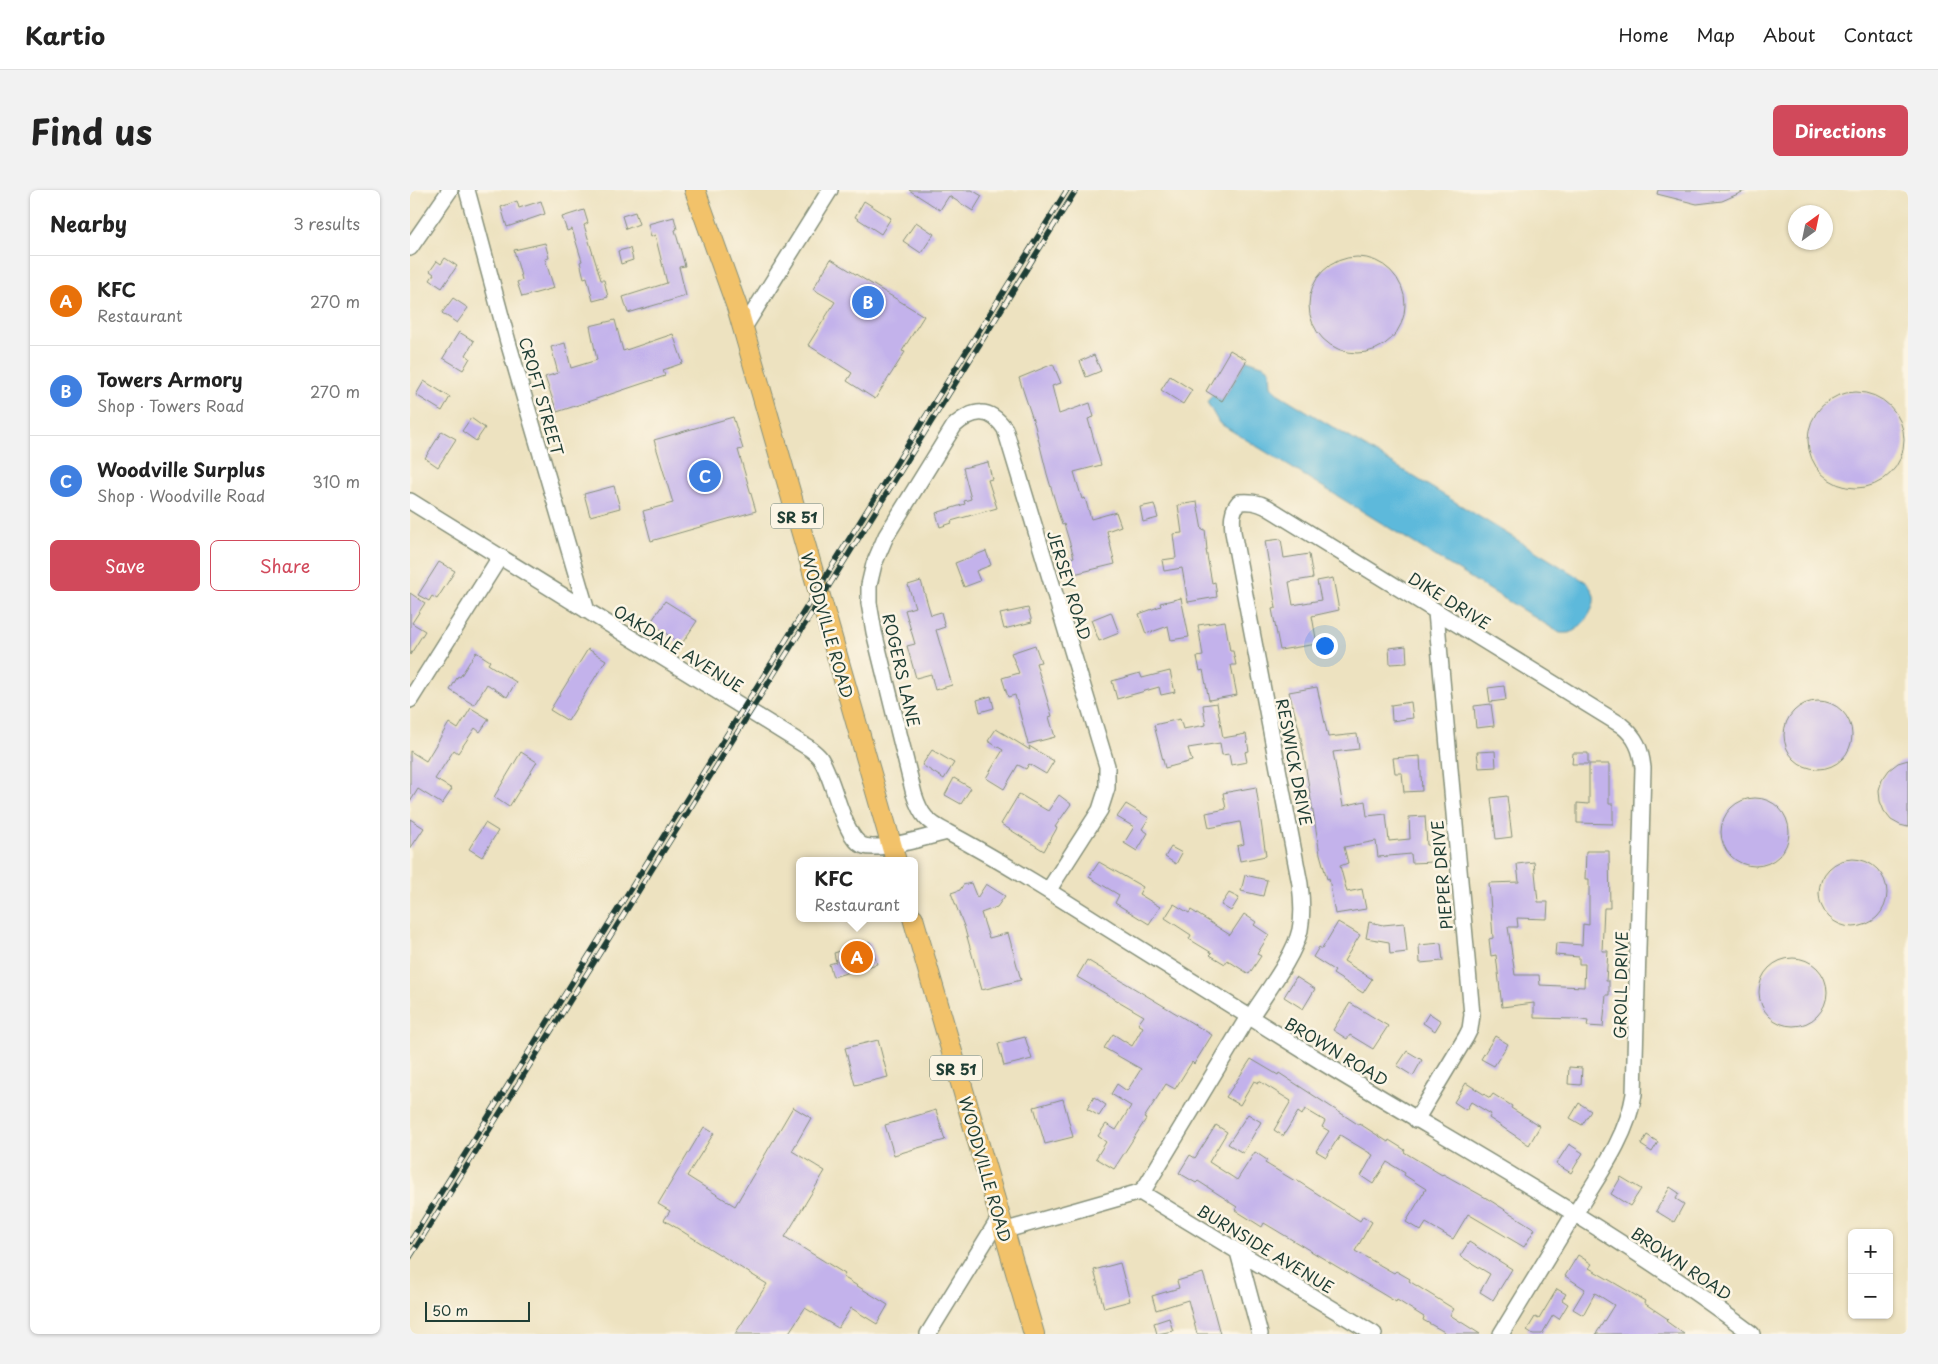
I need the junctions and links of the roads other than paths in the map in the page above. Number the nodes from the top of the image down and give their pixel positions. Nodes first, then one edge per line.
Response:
1 (450, 190) edge
2 (467, 190) edge
3 (695, 190) edge
4 (830, 190) edge
5 (410, 248) edge
6 (743, 329) junction
7 (410, 501) edge
8 (1239, 502) joint
9 (904, 507) joint
10 (500, 557) junction
11 (587, 611) junction
12 (1436, 612) junction
13 (410, 700) edge
14 (1637, 742) joint
15 (947, 832) junction
16 (894, 853) edge
17 (1048, 891) junction
18 (914, 922) edge
19 (1249, 1018) junction
20 (1416, 1120) junction
21 (1140, 1192) junction
22 (1574, 1214) junction
23 (1001, 1224) junction
24 (1238, 1252) junction
25 (928, 1334) edge
26 (1034, 1334) edge
27 (1260, 1334) edge
28 (1374, 1334) edge
29 (1501, 1334) edge
30 (1752, 1334) edge

1 - 5 street
2 - 11 street, CROFT STREET
3 - 6 main road, WOODVILLE ROAD / SR 51
4 - 6 street
6 - 16 main road, WOODVILLE ROAD / SR 51
7 - 10 street, OAKDALE AVENUE
8 - 12 street, DIKE DRIVE
8 - 19 street, RESWICK DRIVE
9 - 15 street, ROGERS LANE
9 - 17 street, JERSEY ROAD
10 - 11 street, OAKDALE AVENUE
10 - 13 street
11 - 16 street, OAKDALE AVENUE
12 - 14 street, DIKE DRIVE
12 - 20 street, PIEPER DRIVE
14 - 22 street, GROLL DRIVE
15 - 16 street
15 - 17 street, BROWN ROAD
17 - 19 street, BROWN ROAD
18 - 23 main road, WOODVILLE ROAD / SR 51
19 - 20 street, BROWN ROAD
19 - 21 street, RESWICK DRIVE
20 - 22 street, BROWN ROAD
21 - 23 street
21 - 24 street, BURNSIDE AVENUE
22 - 29 street, GROLL DRIVE
22 - 30 street, BROWN ROAD
23 - 25 street
23 - 26 main road, WOODVILLE ROAD / SR 51
24 - 27 street
24 - 28 street, BURNSIDE AVENUE

